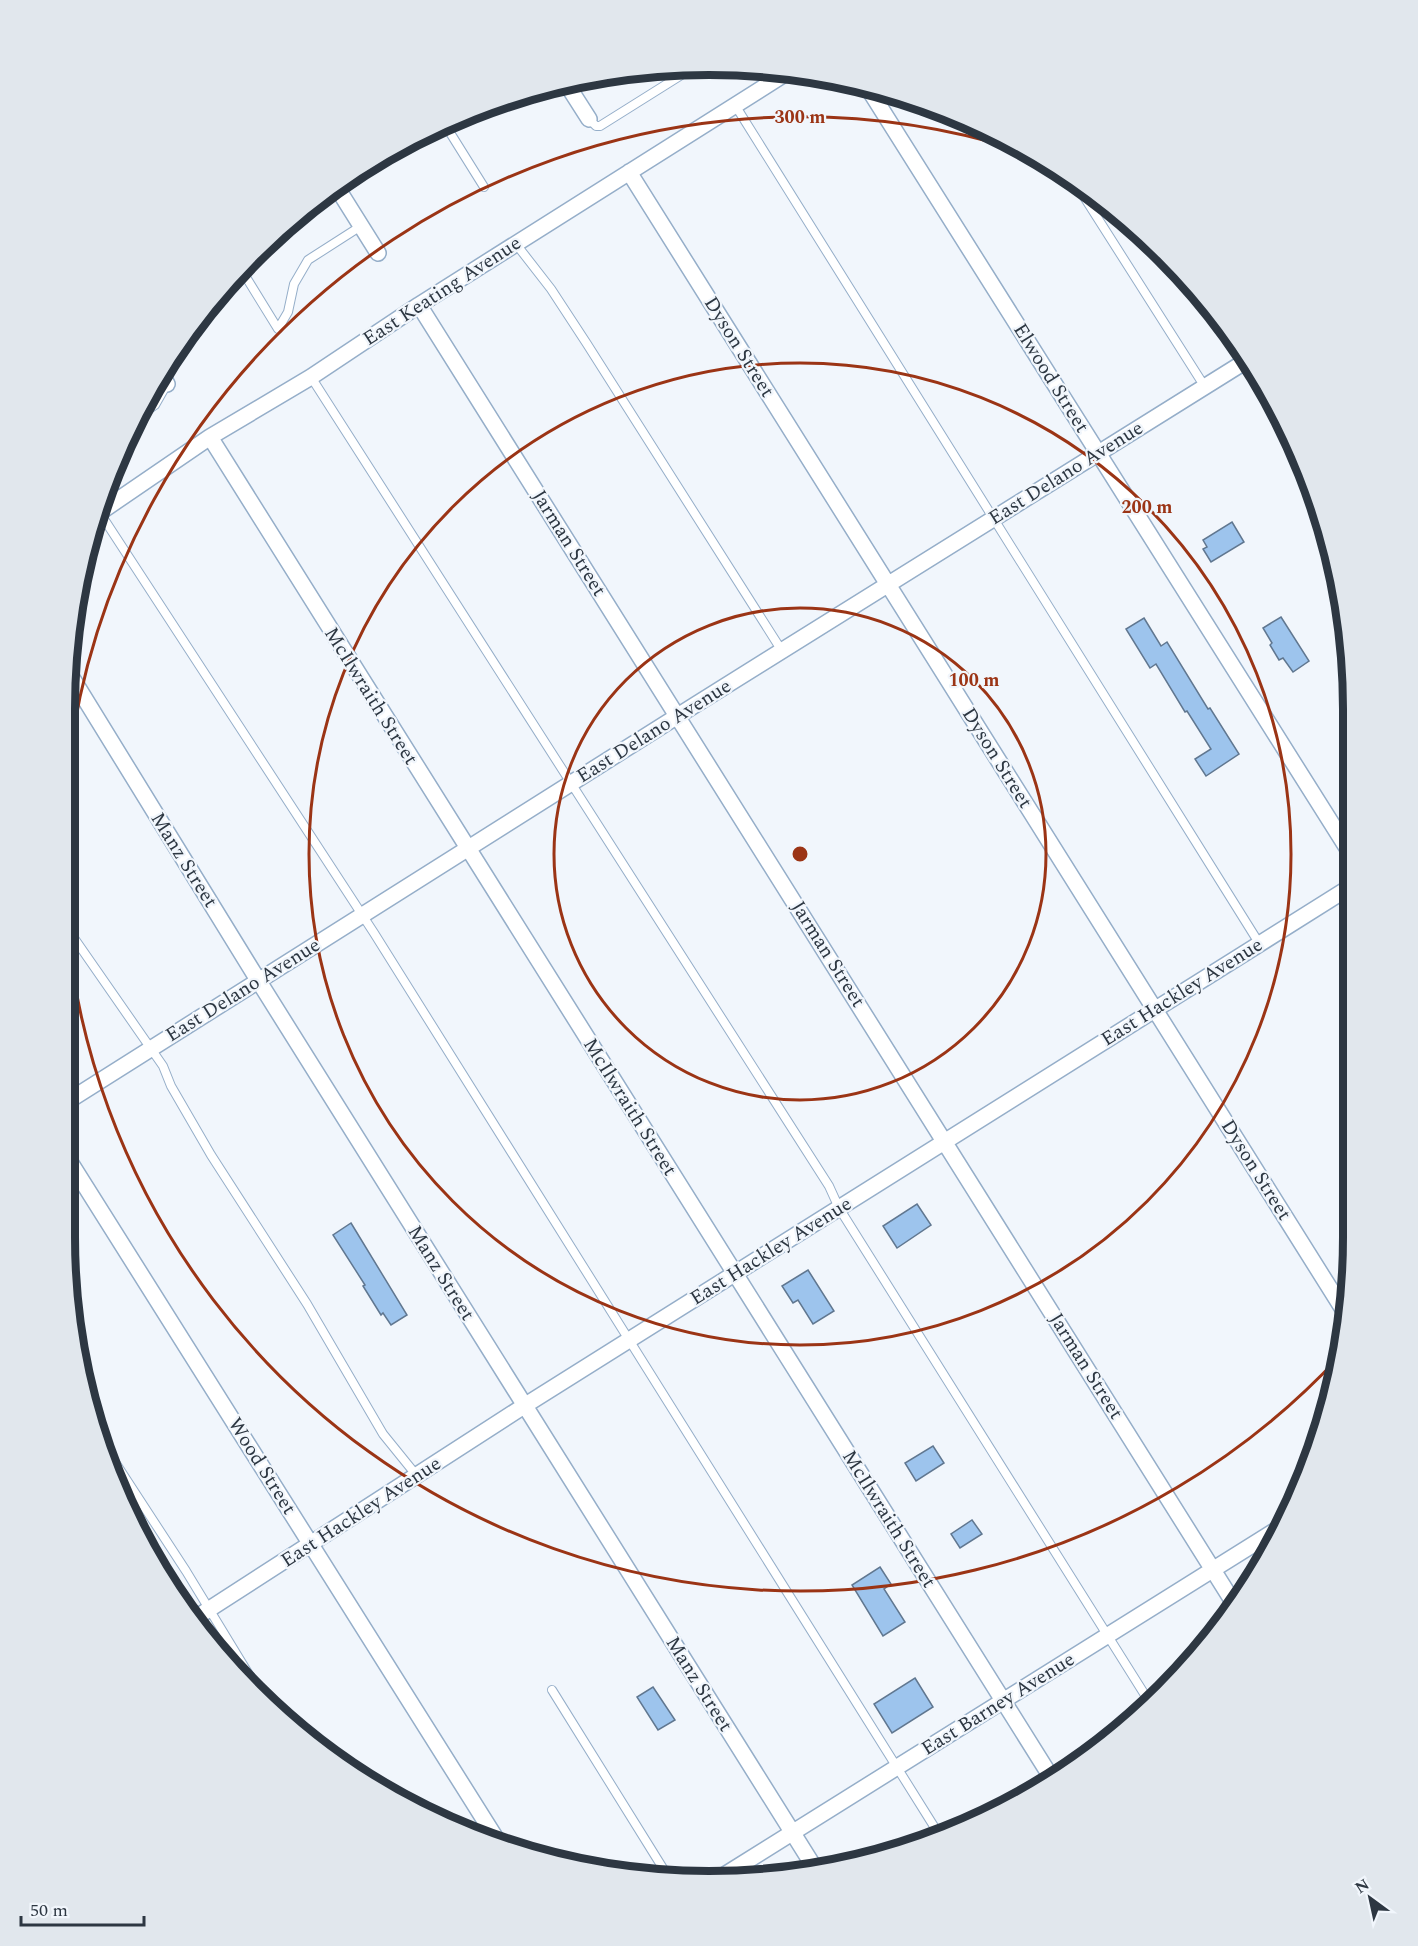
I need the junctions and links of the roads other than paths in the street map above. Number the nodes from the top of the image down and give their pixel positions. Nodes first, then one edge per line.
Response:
1 (680, 76) edge
2 (777, 79) edge
3 (571, 90) edge
4 (874, 97) edge
5 (735, 105) junction
6 (589, 119) joint
7 (449, 131) edge
8 (629, 172) junction
9 (484, 187) dead end
10 (341, 194) edge
11 (1086, 199) edge
12 (361, 226) junction
13 (516, 244) junction
14 (378, 253) dead end
15 (246, 277) edge
16 (419, 305) junction
17 (1241, 364) edge
18 (310, 377) junction
19 (1205, 387) junction
20 (159, 395) edge
21 (152, 407) edge
22 (210, 437) junction
23 (1099, 453) junction
24 (108, 507) edge
25 (994, 518) junction
26 (104, 523) edge
27 (888, 585) junction
28 (782, 651) junction
29 (76, 684) edge
30 (678, 716) junction
31 (571, 783) junction
32 (1343, 841) edge
33 (467, 848) junction
34 (1343, 891) edge
35 (363, 915) junction
36 (75, 941) edge
37 (1259, 944) junction
38 (258, 980) junction
39 (1155, 1008) junction
40 (151, 1048) junction
41 (75, 1096) edge
42 (945, 1141) junction
43 (75, 1171) edge
44 (839, 1208) junction
45 (735, 1273) junction
46 (1340, 1304) edge
47 (630, 1339) junction
48 (524, 1406) junction
49 (119, 1469) edge
50 (417, 1476) junction
51 (1268, 1535) edge
52 (312, 1545) junction
53 (1213, 1569) junction
54 (1230, 1598) edge
55 (209, 1610) junction
56 (201, 1615) edge
57 (1108, 1635) junction
58 (245, 1669) edge
59 (552, 1690) dead end
60 (1146, 1696) edge
61 (1004, 1700) junction
62 (897, 1767) junction
63 (1048, 1772) edge
64 (936, 1829) edge
65 (492, 1832) edge
66 (793, 1832) junction
67 (812, 1863) edge
68 (664, 1870) edge
69 (732, 1870) edge

1 - 6 lane
2 - 5 street, East Keating Avenue
3 - 6 street
4 - 23 street, Elwood Street
5 - 8 street, East Keating Avenue
5 - 25 lane
7 - 9 lane
8 - 13 street, East Keating Avenue
8 - 27 street, Dyson Street
10 - 12 street
11 - 19 lane
12 - 14 street
12 - 15 lane
13 - 16 street, East Keating Avenue
13 - 28 lane
16 - 18 street, East Keating Avenue
16 - 30 street, Jarman Street
17 - 19 street, East Delano Avenue
18 - 22 street, East Keating Avenue
18 - 31 lane
19 - 23 street, East Delano Avenue
20 - 21 lane
22 - 24 street, East Keating Avenue
22 - 33 street, McIlwraith Street
23 - 25 street, East Delano Avenue
23 - 32 street, Elwood Street
25 - 27 street, East Delano Avenue
25 - 37 lane
26 - 35 lane
27 - 28 street, East Delano Avenue
27 - 39 street, Dyson Street
28 - 30 street, East Delano Avenue
29 - 38 street, Manz Street
30 - 31 street, East Delano Avenue
30 - 42 street, Jarman Street
31 - 33 street, East Delano Avenue
31 - 44 lane
33 - 35 street, East Delano Avenue
33 - 45 street, McIlwraith Street
34 - 37 street, East Hackley Avenue
35 - 38 street, East Delano Avenue
35 - 47 lane
36 - 40 lane
37 - 39 street, East Hackley Avenue
38 - 40 street, East Delano Avenue
38 - 48 street, Manz Street
39 - 42 street, East Hackley Avenue
39 - 46 street, Dyson Street
40 - 41 street, East Delano Avenue
40 - 50 lane
42 - 44 street, East Hackley Avenue
42 - 53 street, Jarman Street
43 - 52 street, Wood Street
44 - 45 street, East Hackley Avenue
44 - 57 lane
45 - 47 street, East Hackley Avenue
45 - 61 street, McIlwraith Street
47 - 48 street, East Hackley Avenue
47 - 62 lane
48 - 50 street, East Hackley Avenue
48 - 66 street, Manz Street
49 - 55 lane
50 - 52 street, East Hackley Avenue
51 - 53 street, East Barney Avenue
52 - 55 street, East Hackley Avenue
52 - 65 street, Wood Street
53 - 54 street, Jarman Street
53 - 57 street, East Barney Avenue
55 - 56 street, East Hackley Avenue
55 - 58 lane
57 - 60 lane
57 - 61 street, East Barney Avenue
59 - 68 lane
61 - 62 street, East Barney Avenue
61 - 63 street, McIlwraith Street
62 - 64 lane
62 - 66 street, East Barney Avenue
66 - 67 street, Manz Street
66 - 69 street, East Barney Avenue

